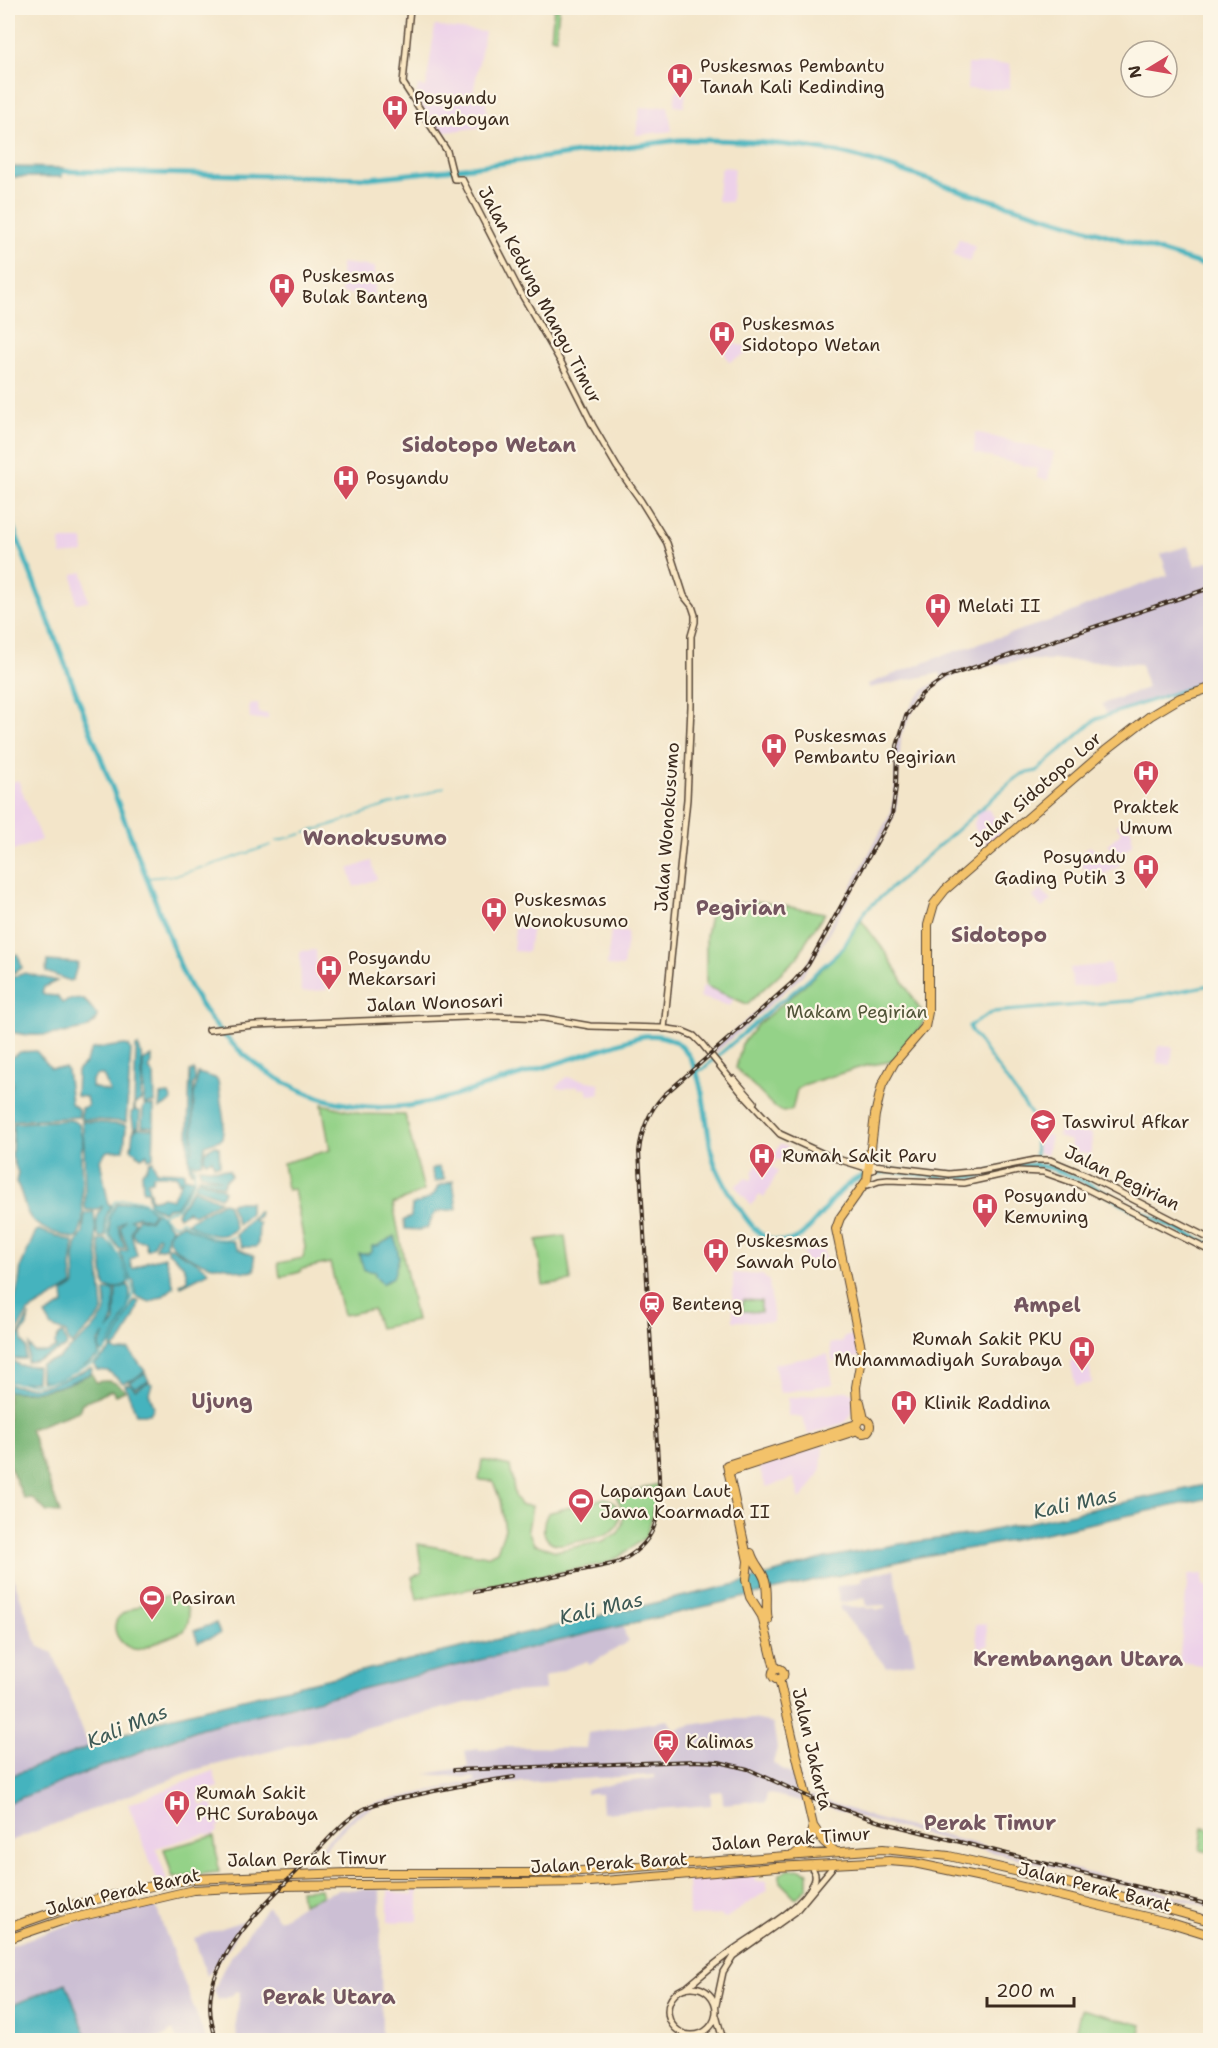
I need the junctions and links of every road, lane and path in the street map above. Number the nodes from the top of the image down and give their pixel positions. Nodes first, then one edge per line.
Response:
1 (410, 8) edge
2 (692, 629) joint
3 (1210, 688) edge
4 (1210, 692) edge
5 (1164, 708) junction
6 (663, 1028) junction
7 (212, 1029) dead end
8 (696, 1037) joint
9 (871, 1172) junction
10 (1210, 1239) edge
11 (1210, 1251) edge
12 (730, 1468) junction
13 (777, 1669) junction
14 (813, 1826) junction
15 (836, 1852) junction
16 (793, 1856) junction
17 (835, 1864) junction
18 (810, 1865) junction
19 (989, 1865) junction
20 (648, 1866) junction
21 (634, 1867) junction
22 (1001, 1868) junction
23 (458, 1873) junction
24 (468, 1873) junction
25 (260, 1876) junction
26 (650, 1878) junction
27 (986, 1878) junction
28 (637, 1879) junction
29 (998, 1880) junction
30 (464, 1885) junction
31 (266, 1887) junction
32 (43, 1914) junction
33 (1189, 1914) junction
34 (1210, 1921) edge
35 (46, 1926) junction
36 (1184, 1926) junction
37 (8, 1928) edge
38 (1210, 1935) edge
39 (8, 1939) edge
40 (686, 1988) junction
41 (716, 2005) junction
42 (716, 2013) junction
43 (696, 2034) junction
44 (713, 2040) edge
45 (723, 2040) edge

1 - 2 main road, Jalan Kedung Mangu Timur
2 - 6 main road, Jalan Wonokusumo
3 - 5 highway
4 - 5 highway
5 - 9 highway, Jalan Sidotopo Lor
6 - 7 main road, Jalan Wonosari
6 - 8 main road, Jalan Wonosari
8 - 9 main road, Jalan Pegirian
9 - 10 main road, Jalan Pegirian
9 - 11 main road
9 - 12 highway
12 - 13 highway, Jalan Jakarta
12 - 13 highway, Jalan Jakarta
13 - 14 highway, Jalan Jakarta
14 - 15 highway, Jalan Jakarta
14 - 16 highway, Jalan Jakarta
15 - 16 highway, Jalan Perak Timur
15 - 19 highway, Jalan Perak Timur
16 - 20 highway, Jalan Perak Timur
17 - 18 highway, Jalan Perak Barat
17 - 27 highway, Jalan Perak Barat
17 - 41 main road
18 - 26 highway, Jalan Perak Barat
18 - 40 main road
19 - 22 highway, Jalan Perak Timur
19 - 27 highway
20 - 21 highway, Jalan Perak Timur
20 - 26 highway
21 - 24 highway, Jalan Perak Timur
21 - 28 highway
22 - 29 highway
22 - 33 highway, Jalan Perak Timur
23 - 24 highway, Jalan Perak Timur
23 - 25 highway, Jalan Perak Timur
23 - 30 highway
24 - 30 highway
25 - 31 highway
25 - 32 highway, Jalan Perak Timur
26 - 28 highway, Jalan Perak Barat
27 - 29 highway, Jalan Perak Barat
28 - 30 highway, Jalan Perak Barat
29 - 36 highway, Jalan Perak Barat
30 - 31 highway, Jalan Perak Barat
31 - 35 highway, Jalan Perak Barat
32 - 35 highway
32 - 37 highway, Jalan Perak Timur
33 - 34 highway, Jalan Perak Timur
33 - 36 highway
35 - 39 highway, Jalan Perak Barat
36 - 38 highway, Jalan Perak Barat
40 - 41 main road
40 - 43 main road
41 - 42 main road
42 - 43 main road
42 - 45 main road
43 - 44 main road

